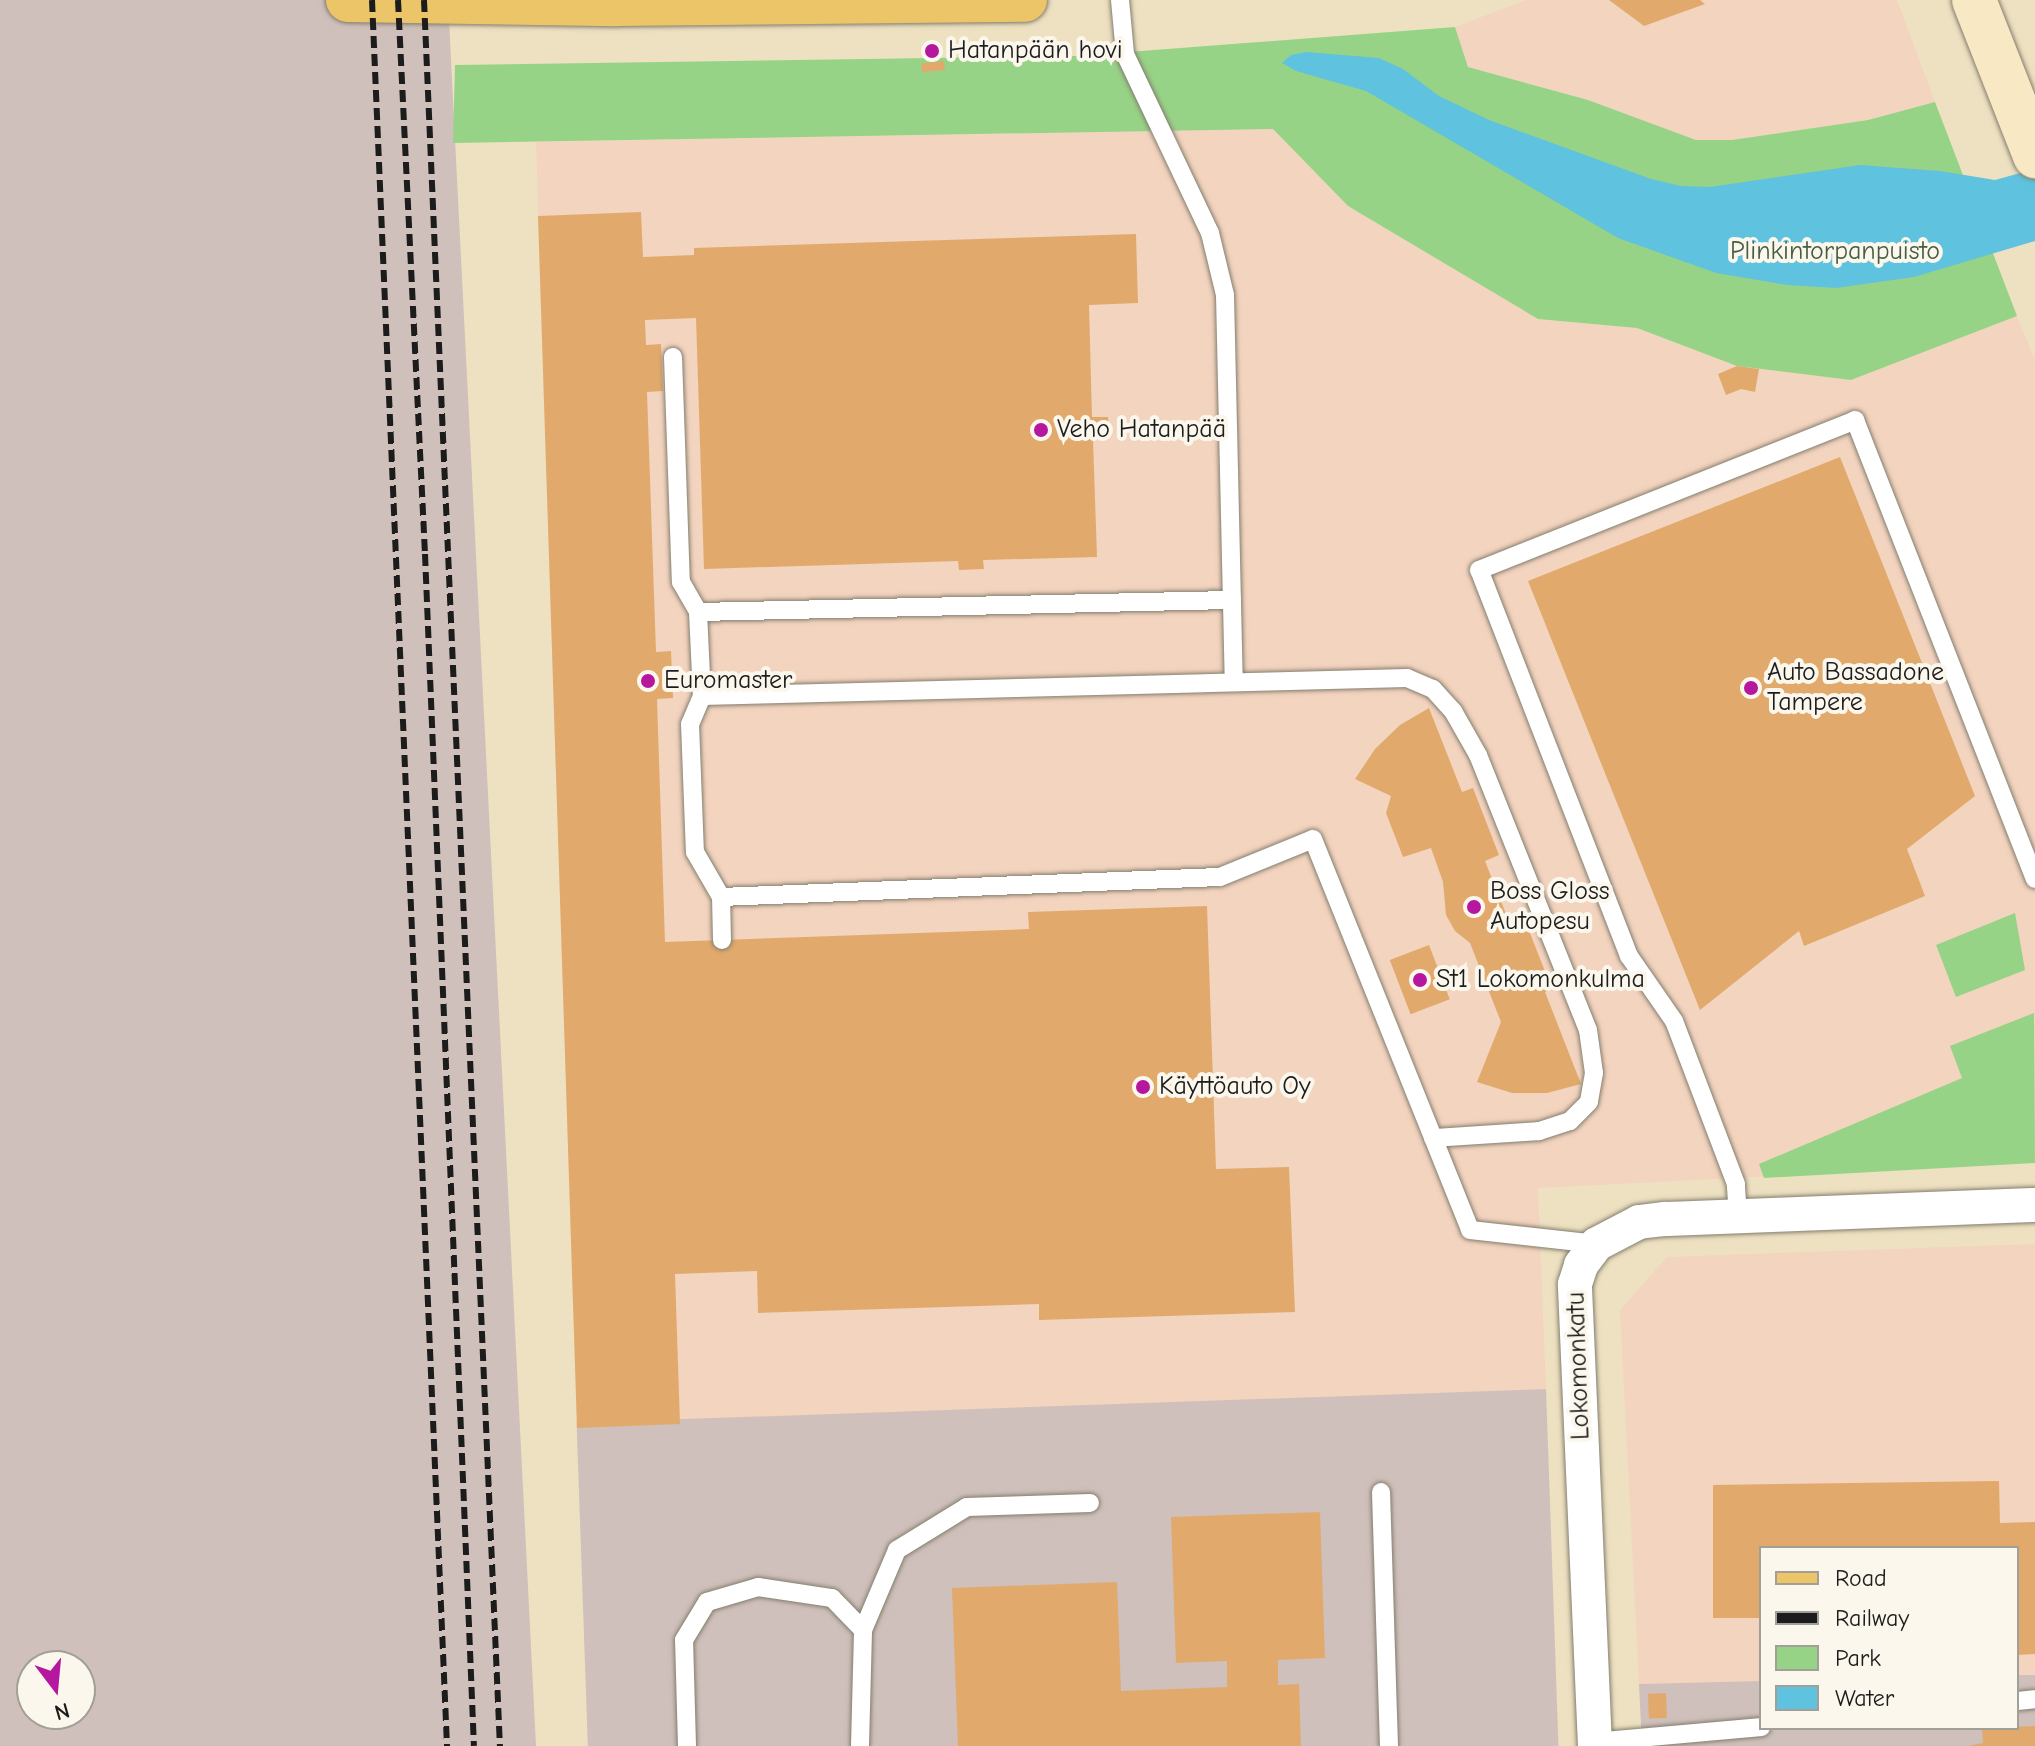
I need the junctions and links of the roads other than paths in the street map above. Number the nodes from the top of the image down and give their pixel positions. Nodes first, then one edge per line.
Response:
1 (348, 0) edge
2 (1025, 0) edge
3 (1120, 0) edge
4 (1974, 0) edge
5 (616, 2) edge
6 (2033, 149) edge
7 (673, 357) dead end
8 (1232, 600) junction
9 (698, 612) junction
10 (1234, 680) junction
11 (702, 696) junction
12 (2035, 879) edge
13 (721, 897) junction
14 (722, 940) dead end
15 (1433, 1138) junction
16 (2035, 1205) edge
17 (1738, 1216) junction
18 (1597, 1244) junction
19 (1381, 1492) dead end
20 (1090, 1503) dead end
21 (863, 1630) junction
22 (1759, 1727) edge
23 (1594, 1744) edge
24 (687, 1746) edge
25 (860, 1746) edge
26 (1389, 1746) edge

1 - 5 main road
2 - 5 main road
3 - 8 lane
4 - 6 main road
7 - 9 lane
8 - 9 lane
8 - 10 lane
9 - 11 lane
10 - 11 lane
10 - 15 lane
11 - 13 lane
12 - 17 lane
13 - 14 lane
13 - 15 lane
15 - 18 lane
16 - 17 street
17 - 18 street
18 - 23 street, Lokomonkatu
19 - 26 lane
20 - 21 lane
21 - 24 lane
21 - 25 lane
22 - 23 lane

